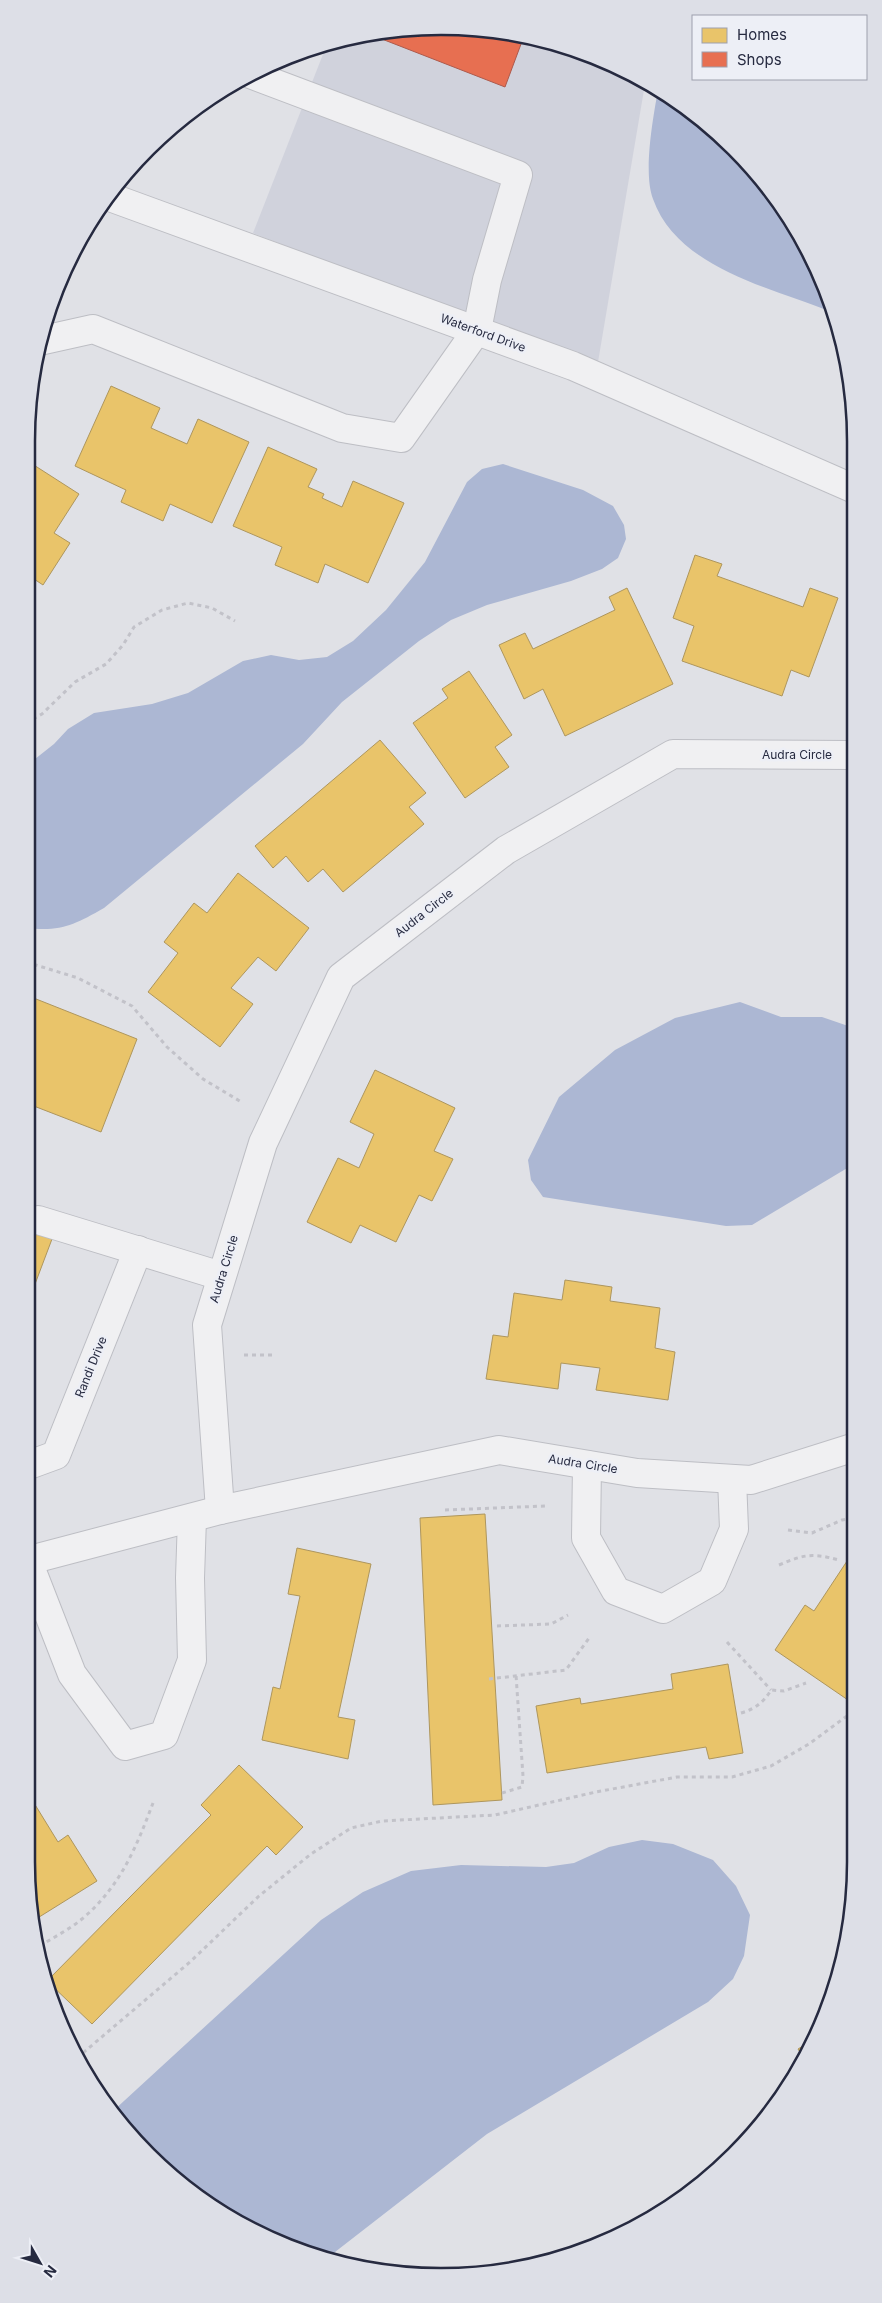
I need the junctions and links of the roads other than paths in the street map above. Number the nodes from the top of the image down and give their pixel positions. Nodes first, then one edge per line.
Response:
1 (260, 78) edge
2 (115, 199) edge
3 (477, 330) junction
4 (48, 339) edge
5 (847, 486) edge
6 (847, 753) edge
7 (38, 1220) dead end
8 (138, 1250) junction
9 (221, 1276) junction
10 (847, 1450) edge
11 (35, 1463) edge
12 (587, 1465) junction
13 (732, 1479) junction
14 (220, 1510) junction
15 (192, 1518) junction
16 (35, 1559) edge
17 (35, 1581) edge

1 - 3 street
2 - 3 street, Waterford Drive
3 - 4 street
3 - 5 street, Waterford Drive
6 - 9 street, Audra Circle
7 - 8 street
8 - 9 street
8 - 11 street, Randi Drive
9 - 14 street, Audra Circle
10 - 13 street, Audra Circle
12 - 13 street, Audra Circle
12 - 13 street
12 - 14 street, Audra Circle
14 - 15 street
15 - 16 street
15 - 17 street

